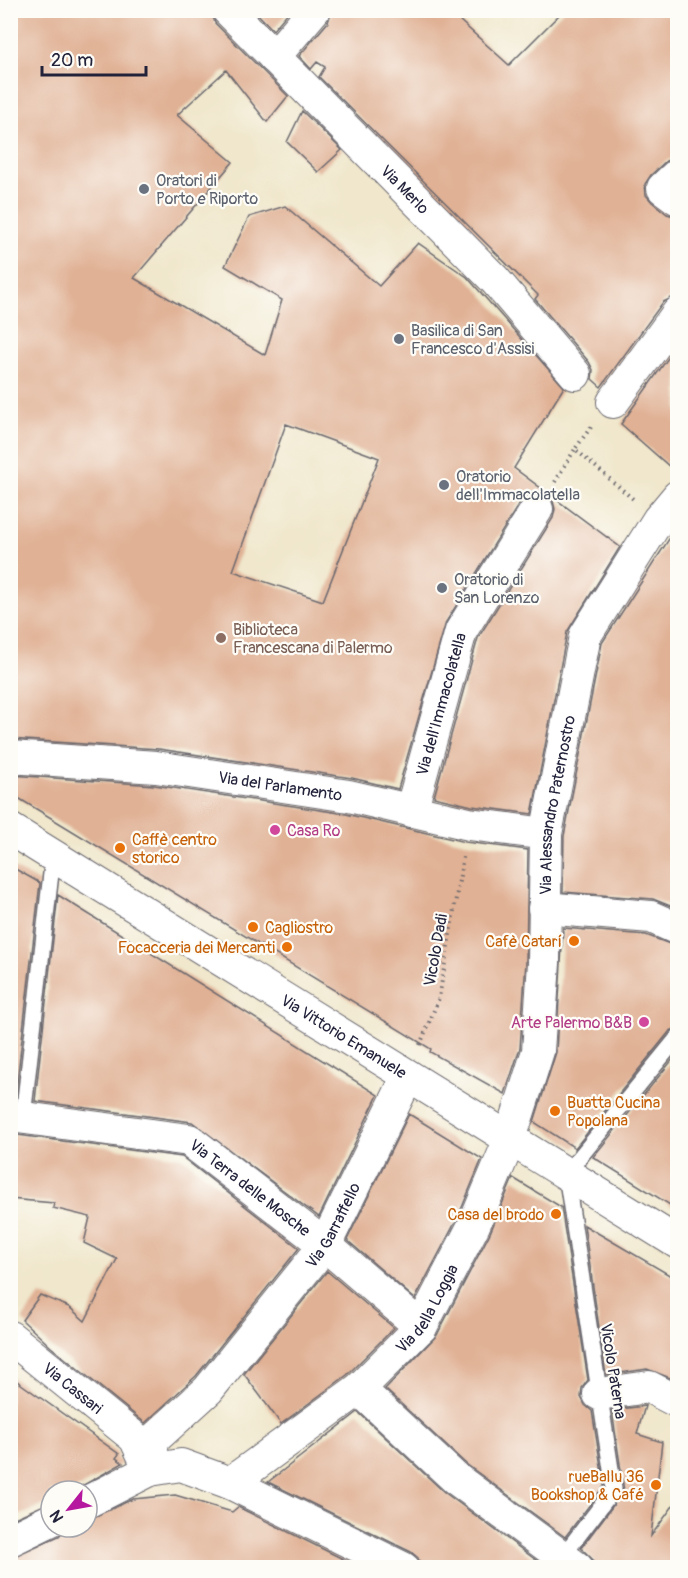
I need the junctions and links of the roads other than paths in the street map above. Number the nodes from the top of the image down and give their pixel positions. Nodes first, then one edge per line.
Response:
1 (228, 10) edge
2 (314, 10) edge
3 (274, 57) junction
4 (678, 174) edge
5 (678, 199) edge
6 (678, 313) edge
7 (575, 374) dead end
8 (604, 412) road end
9 (678, 496) edge
10 (537, 509) dead end
11 (10, 757) edge
12 (411, 810) junction
13 (10, 829) edge
14 (546, 834) junction
15 (53, 856) junction
16 (544, 908) junction
17 (678, 930) edge
18 (678, 1037) edge
19 (408, 1076) junction
20 (17, 1117) edge
21 (510, 1139) junction
22 (567, 1174) junction
23 (678, 1243) edge
24 (325, 1245) junction
25 (421, 1327) junction
26 (10, 1337) edge
27 (359, 1389) junction
28 (599, 1394) junction
29 (678, 1402) edge
30 (137, 1477) junction
31 (241, 1489) junction
32 (99, 1496) edge
33 (39, 1526) edge
34 (10, 1540) edge
35 (565, 1564) edge
36 (403, 1568) edge

1 - 3 street, Via Merlo
2 - 3 street
3 - 7 street, Via Merlo
4 - 5 street
6 - 8 street
9 - 14 street, Via Alessandro Paternostro
10 - 12 street, Via dell'Immacolatella
11 - 12 street, Via del Parlamento
12 - 14 street, Via del Parlamento
13 - 15 street, Via Vittorio Emanuele
14 - 16 street, Via Alessandro Paternostro
15 - 19 street, Via Vittorio Emanuele
15 - 20 lane
16 - 17 street
16 - 21 street, Via Alessandro Paternostro
18 - 22 lane
19 - 21 street, Via Vittorio Emanuele
19 - 24 street, Via Garraffello
20 - 24 street, Via Terra delle Mosche
21 - 22 street, Via Vittorio Emanuele
21 - 25 street, Via della Loggia
22 - 23 street, Via Vittorio Emanuele
22 - 28 lane, Vicolo Paterna
24 - 25 street, Via Terra delle Mosche
24 - 30 street, Via Garraffello
25 - 27 street, Via della Loggia
26 - 30 street, Via Cassari
27 - 31 street, Via della Loggia
27 - 35 street
28 - 29 street
28 - 35 lane, Vicolo Paterna
30 - 31 street
30 - 32 street
31 - 36 street
33 - 34 street

